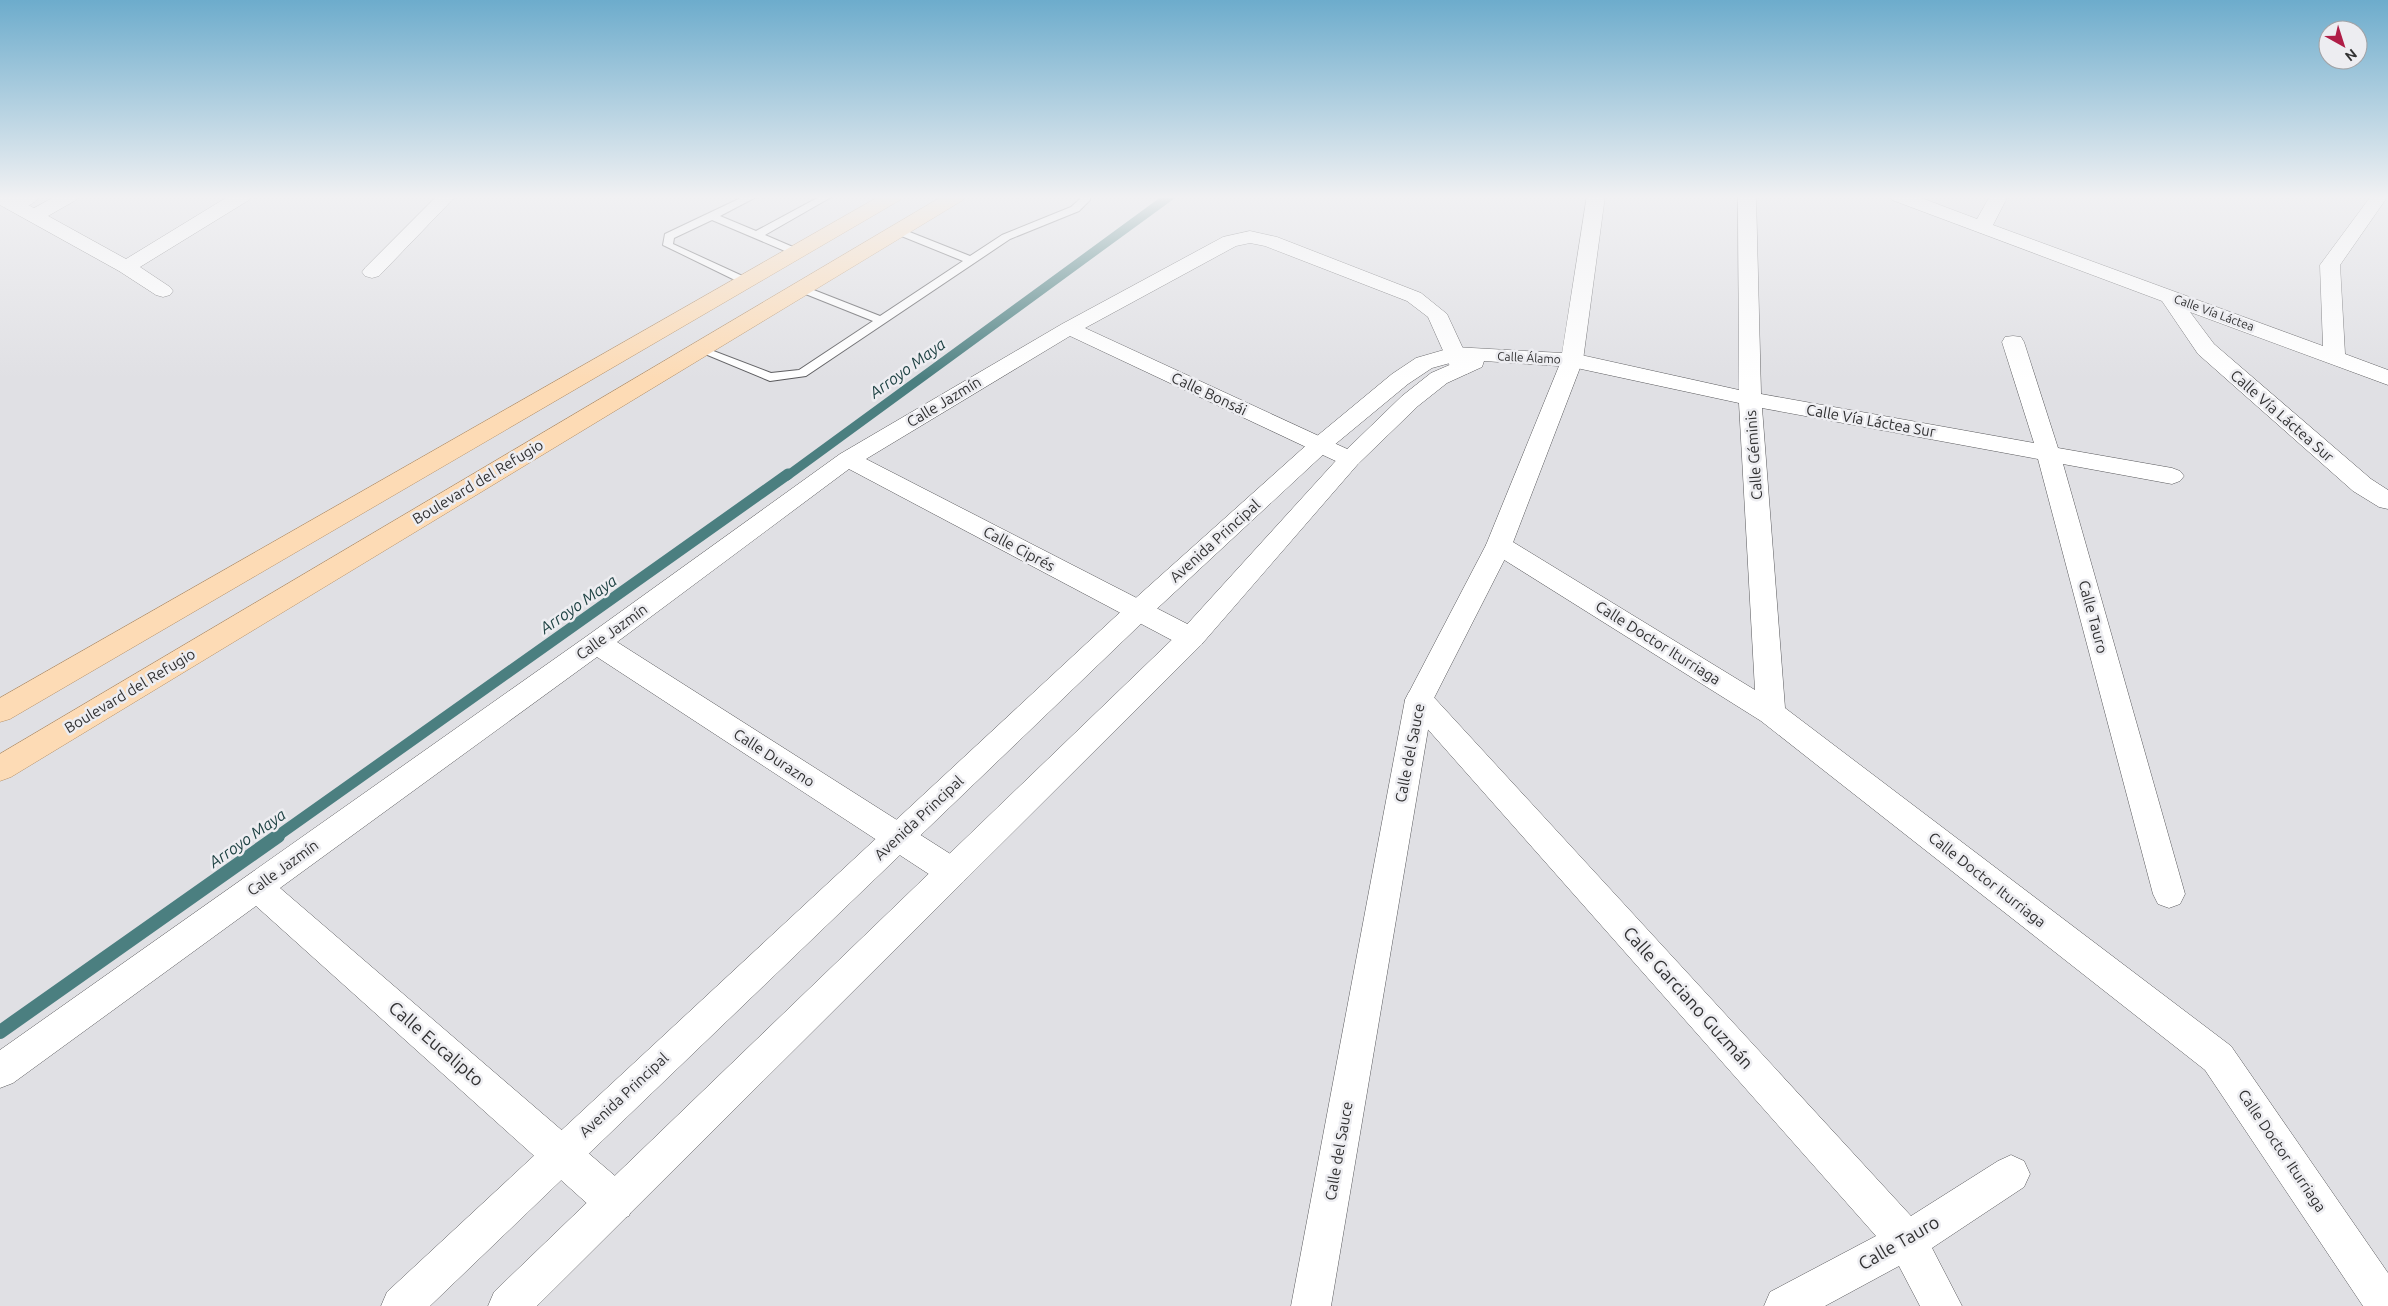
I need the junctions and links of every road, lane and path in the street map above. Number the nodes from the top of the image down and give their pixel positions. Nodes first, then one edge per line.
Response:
1 (108, 257) edge
2 (142, 257) edge
3 (387, 257) edge
4 (694, 257) edge
5 (787, 257) edge
6 (855, 257) edge
7 (962, 257) edge
8 (975, 257) edge
9 (1200, 257) edge
10 (1310, 257) edge
11 (1587, 257) edge
12 (1748, 257) edge
13 (2065, 257) edge
14 (2336, 257) edge
15 (970, 260) junction
16 (126, 267) junction
17 (372, 272) dead end
18 (745, 281) junction
19 (802, 289) junction
20 (163, 291) dead end
21 (2169, 296) junction
22 (881, 320) junction
23 (1069, 328) junction
24 (2012, 342) dead end
25 (699, 349) junction
26 (2334, 357) junction
27 (1467, 359) junction
28 (1572, 360) junction
29 (2388, 378) edge
30 (1750, 400) junction
31 (1320, 446) junction
32 (2048, 452) junction
33 (848, 459) junction
34 (1350, 459) junction
35 (2172, 476) dead end
36 (2388, 501) edge
37 (1499, 545) junction
38 (1138, 611) junction
39 (1191, 638) junction
40 (597, 643) junction
41 (1419, 700) junction
42 (0, 711) edge
43 (1771, 713) junction
44 (0, 769) edge
45 (897, 838) junction
46 (952, 872) junction
47 (257, 886) junction
48 (2169, 894) dead end
49 (0, 1071) edge
50 (562, 1154) junction
51 (2011, 1174) dead end
52 (615, 1202) junction
53 (1907, 1241) junction
54 (401, 1306) edge
55 (508, 1306) edge
56 (1311, 1306) edge
57 (1784, 1306) edge
58 (1942, 1306) edge
59 (2388, 1306) edge

1 - 16 street
2 - 16 street
3 - 17 street
4 - 18 lane
5 - 18 main road
6 - 19 main road, Boulevard del Refugio
7 - 15 lane
8 - 15 lane
9 - 23 street, Calle Jazmín
10 - 27 street, Calle Jazmín
11 - 28 street, Calle del Sauce
12 - 30 street, Calle Géminis
13 - 21 street, Calle Vía Láctea
14 - 26 street
15 - 22 lane
16 - 20 street
18 - 42 main road
19 - 22 lane
19 - 25 main road, Boulevard del Refugio
21 - 26 street, Calle Vía Láctea
21 - 36 street, Calle Vía Láctea Sur
22 - 25 lane
23 - 31 street, Calle Bonsái
23 - 33 street, Calle Jazmín
24 - 32 street, Calle Tauro
25 - 44 main road, Boulevard del Refugio
26 - 29 street, Calle Vía Láctea
27 - 28 street, Calle Álamo
27 - 31 street, Avenida Principal
27 - 34 street
28 - 30 street, Calle Vía Láctea Sur
28 - 37 street, Calle del Sauce
30 - 32 street, Calle Vía Láctea Sur
30 - 43 street, Calle Géminis
31 - 34 street, Calle Bonsái
31 - 38 street, Avenida Principal
32 - 35 street, Calle Vía Láctea Sur
32 - 48 street, Calle Tauro
33 - 38 street, Calle Ciprés
33 - 40 street, Calle Jazmín
34 - 39 street
37 - 41 street, Calle del Sauce
37 - 43 street, Calle Doctor Iturriaga
38 - 39 street, Calle Ciprés
38 - 45 street, Avenida Principal
39 - 46 street
40 - 45 street, Calle Durazno
40 - 47 street, Calle Jazmín
41 - 53 street, Calle Garciano Guzmán
41 - 56 street, Calle del Sauce
43 - 59 street, Calle Doctor Iturriaga
45 - 46 street, Calle Durazno
45 - 50 street, Avenida Principal
46 - 52 street
47 - 49 street, Calle Jazmín
47 - 50 street, Calle Eucalipto
50 - 52 street, Calle Eucalipto
50 - 54 street, Avenida Principal
51 - 53 street, Calle Tauro
52 - 55 street
53 - 57 street, Calle Tauro
53 - 58 street, Calle Garciano Guzmán

